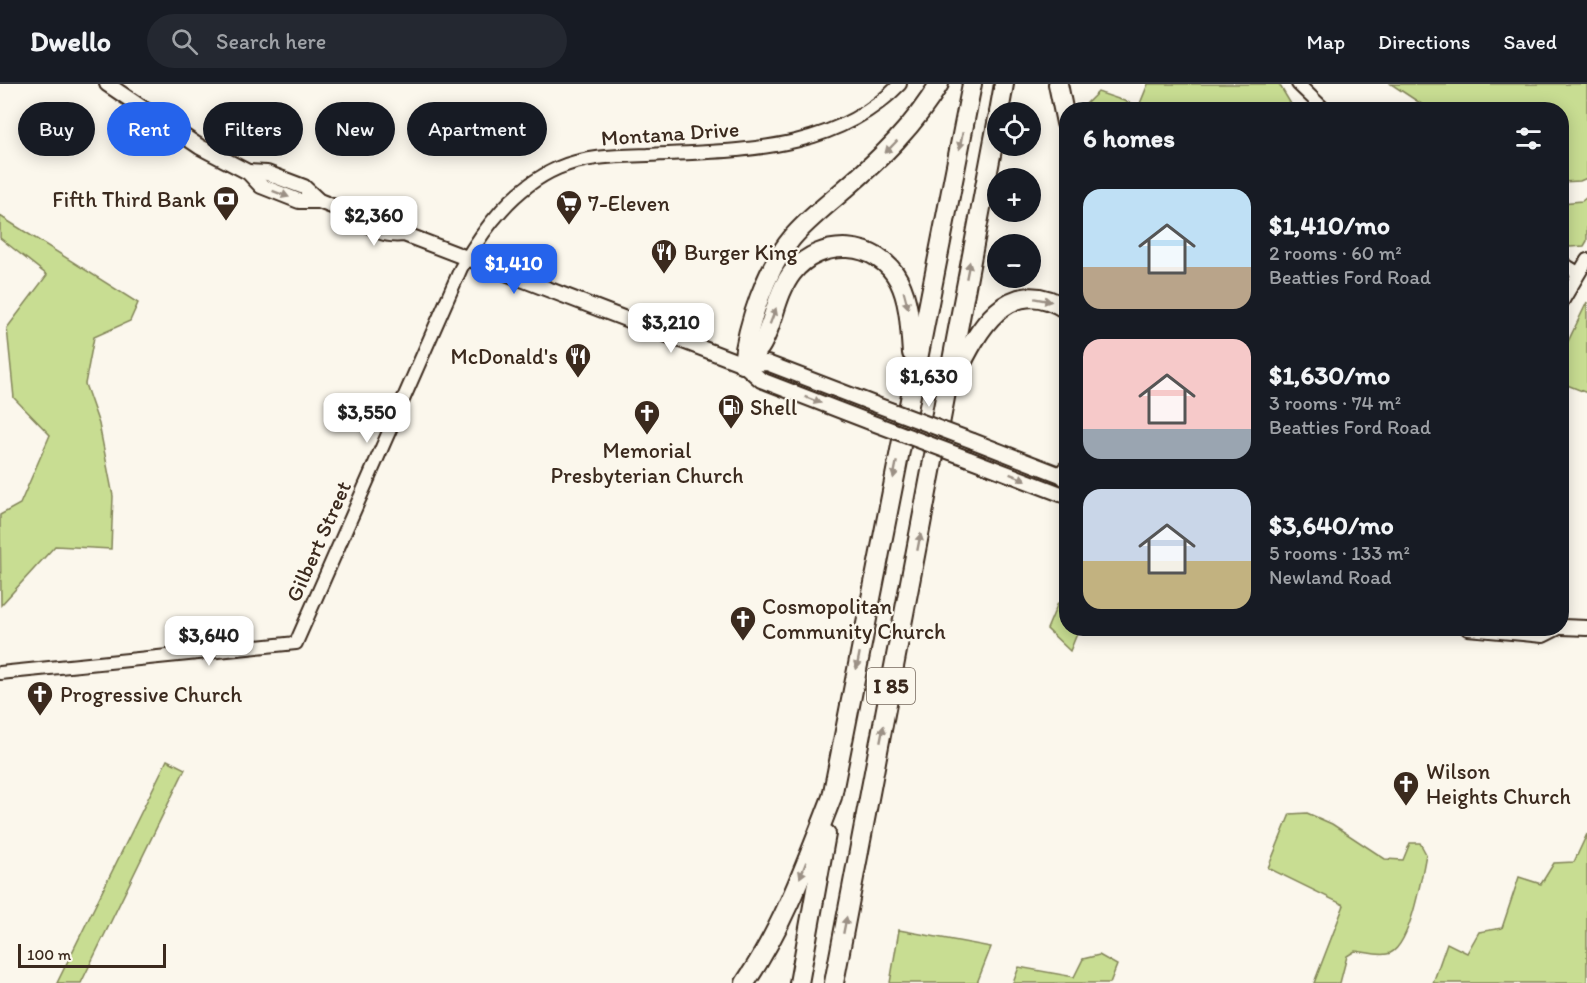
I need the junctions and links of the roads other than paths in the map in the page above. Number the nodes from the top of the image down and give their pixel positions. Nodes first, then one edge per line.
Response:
1 (107, 84) edge
2 (900, 84) edge
3 (939, 84) edge
4 (972, 84) edge
5 (1004, 84) edge
6 (1058, 84) edge
7 (1298, 84) edge
8 (1001, 102) edge
9 (1062, 102) edge
10 (1317, 102) edge
11 (991, 156) edge
12 (466, 259) junction
13 (1587, 260) edge
14 (1569, 267) edge
15 (1578, 273) junction
16 (1569, 289) edge
17 (1059, 306) edge
18 (743, 364) junction
19 (914, 371) junction
20 (948, 390) junction
21 (1059, 472) edge
22 (1059, 493) edge
23 (1569, 627) edge
24 (1587, 628) edge
25 (0, 672) edge
26 (832, 797) junction
27 (745, 983) edge
28 (799, 983) edge
29 (834, 983) edge

1 - 12 main road
2 - 12 street, Montana Drive
3 -> 18 highway
4 -> 19 highway, I 85
5 - 8 highway
6 - 9 highway
7 - 10 street
20 -> 11 highway, I 85
12 - 18 main road
12 - 25 street, Gilbert Street
13 - 15 street
14 - 15 street
15 - 16 street
20 -> 17 highway
18 -> 19 highway
18 - 21 main road, bridge
18 -> 22 main road, bridge
19 -> 26 highway, I 85
29 -> 20 highway, I 85
23 - 24 main road
26 -> 27 highway
26 - 28 highway, I 85

